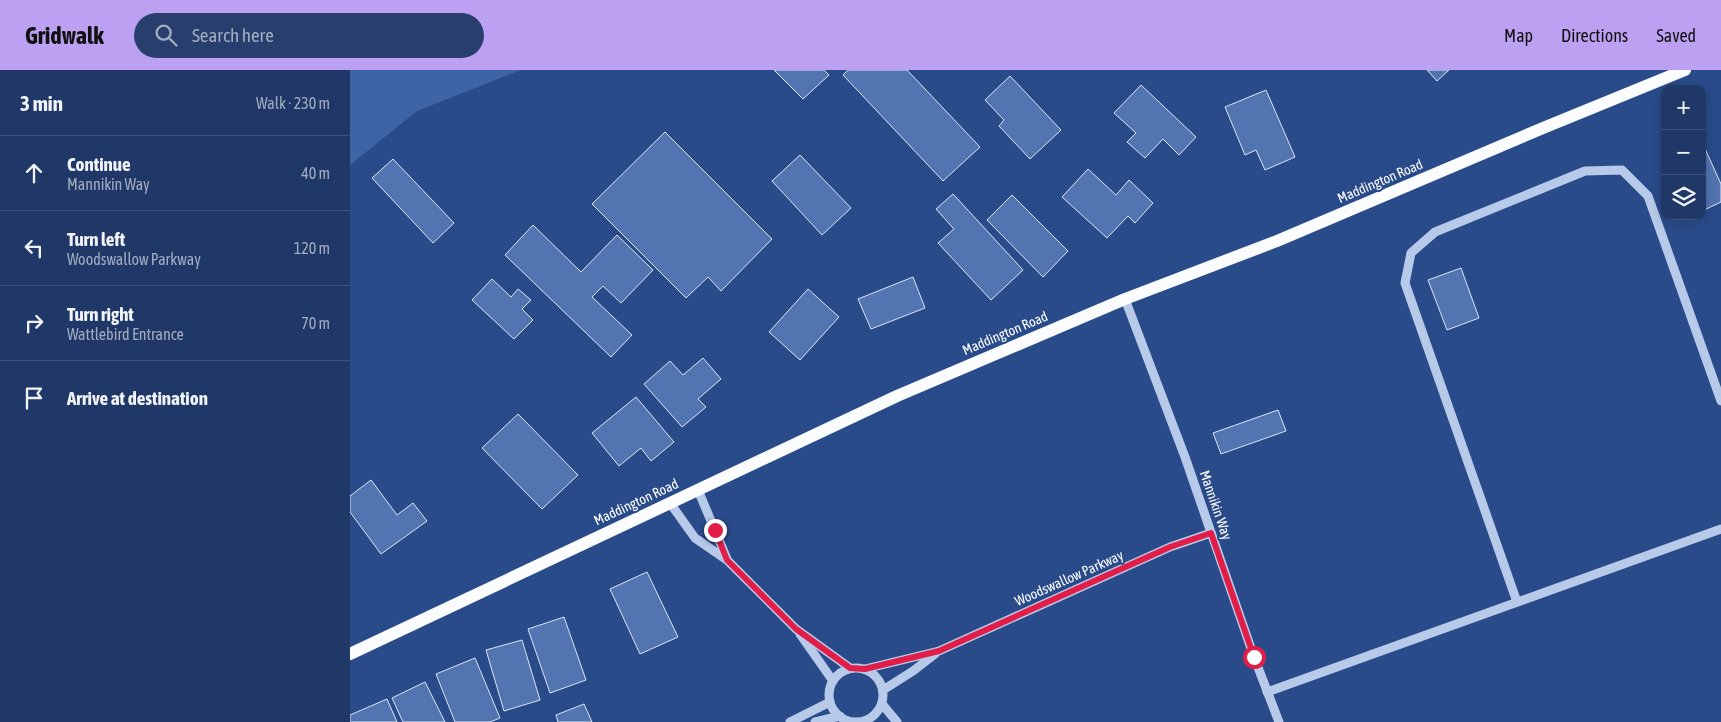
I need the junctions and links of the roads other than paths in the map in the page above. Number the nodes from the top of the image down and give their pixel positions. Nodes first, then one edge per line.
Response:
1 (1685, 70) edge
2 (1124, 299) junction
3 (1721, 401) edge
4 (698, 490) junction
5 (670, 503) junction
6 (1721, 529) edge
7 (1211, 533) junction
8 (727, 560) junction
9 (1517, 602) junction
10 (796, 629) junction
11 (939, 651) junction
12 (350, 654) edge
13 (850, 668) junction
14 (865, 669) junction
15 (833, 681) junction
16 (883, 690) junction
17 (1267, 692) junction
18 (830, 702) junction
19 (882, 704) junction
20 (840, 716) junction
21 (790, 722) edge
22 (815, 722) edge
23 (862, 722) edge
24 (896, 722) edge
25 (1279, 722) edge

1 - 2 main road, Maddington Road
2 - 4 main road, Maddington Road
2 - 7 street, Mannikin Way
3 - 9 street
4 - 5 main road, Maddington Road
4 - 8 street
5 - 8 street
5 - 12 main road, Maddington Road
6 - 9 street
7 - 11 street, Woodswallow Parkway
7 - 17 street, Mannikin Way
8 - 10 street
9 - 17 street
10 - 13 street
10 - 15 street
11 - 14 street, Woodswallow Parkway
11 - 16 street, Woodswallow Parkway
13 - 14 street
13 - 15 street
14 - 16 street
15 - 18 street
16 - 19 street
17 - 25 street, Mannikin Way
18 - 20 street
18 - 21 street
19 - 23 street
19 - 24 street
20 - 22 street
20 - 23 street

